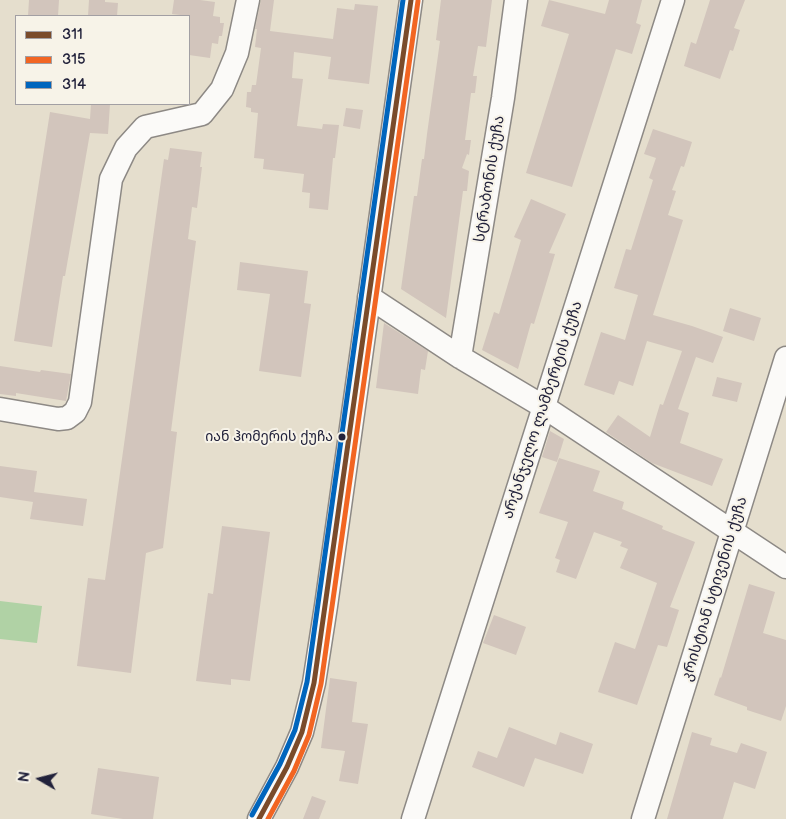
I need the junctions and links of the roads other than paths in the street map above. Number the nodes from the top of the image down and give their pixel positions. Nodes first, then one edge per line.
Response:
1 (248, 0) edge
2 (411, 0) edge
3 (516, 0) edge
4 (673, 0) edge
5 (369, 298) junction
6 (460, 357) junction
7 (786, 358) edge
8 (544, 407) junction
9 (0, 409) edge
10 (733, 533) junction
11 (786, 567) edge
12 (259, 819) edge
13 (413, 819) edge
14 (643, 819) edge

1 - 9 street
2 - 5 street
3 - 6 street, სტრაბონის ქუჩა
4 - 8 street, არქანჯელო ლამბერტის ქუჩა
5 - 6 street
5 - 12 street
6 - 8 street
7 - 10 street, კრისტიან სტივენის ქუჩა
8 - 10 street
8 - 13 street, არქანჯელო ლამბერტის ქუჩა
10 - 11 street
10 - 14 street, კრისტიან სტივენის ქუჩა

